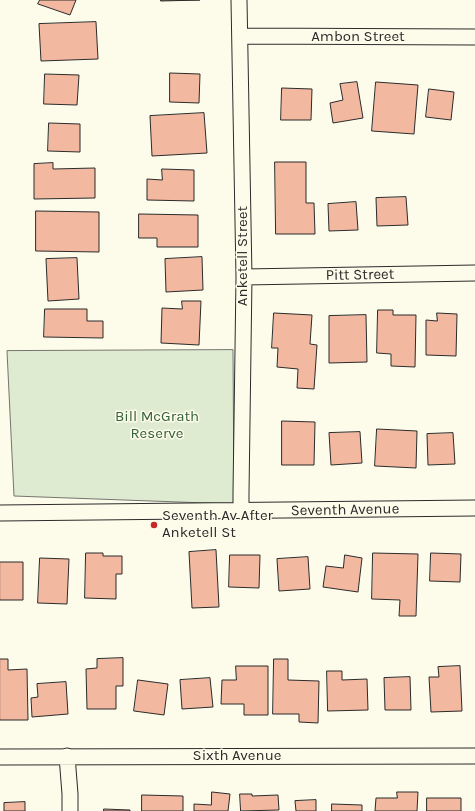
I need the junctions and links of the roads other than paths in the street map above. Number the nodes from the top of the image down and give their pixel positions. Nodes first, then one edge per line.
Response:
1 (239, 0) edge
2 (241, 36) junction
3 (475, 37) edge
4 (475, 273) edge
5 (244, 277) junction
6 (475, 508) edge
7 (242, 511) junction
8 (0, 514) edge
9 (67, 756) junction
10 (475, 756) edge
11 (0, 757) edge
12 (70, 811) edge

1 - 2 street, Anketell Street
2 - 3 street, Ambon Street
2 - 5 street, Anketell Street
4 - 5 street, Pitt Street
5 - 7 street, Anketell Street
6 - 7 street, Seventh Avenue
7 - 8 street, Seventh Avenue
9 - 10 street, Sixth Avenue
9 - 11 street, Sixth Avenue
9 - 12 street

